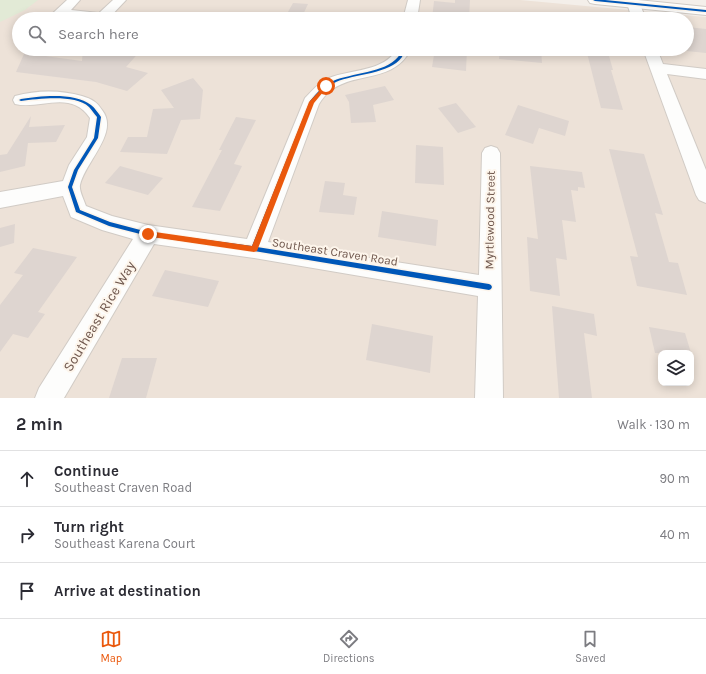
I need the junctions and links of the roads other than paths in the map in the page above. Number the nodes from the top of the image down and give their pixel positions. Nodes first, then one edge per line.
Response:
1 (74, 0) edge
2 (120, 0) edge
3 (414, 0) edge
4 (595, 0) edge
5 (632, 2) edge
6 (706, 11) edge
7 (61, 12) edge
8 (107, 12) edge
9 (411, 12) edge
10 (636, 12) edge
11 (400, 56) edge
12 (653, 56) edge
13 (658, 68) junction
14 (706, 74) edge
15 (21, 100) dead end
16 (697, 152) edge
17 (491, 153) dead end
18 (70, 187) junction
19 (706, 195) edge
20 (0, 200) edge
21 (148, 234) junction
22 (254, 249) junction
23 (489, 287) junction
24 (49, 398) edge
25 (489, 398) edge

1 - 7 street
2 - 8 street
3 - 9 street
4 - 5 street
5 - 6 street
5 - 10 street
11 - 22 street, Southeast Craven Road
12 - 13 street
13 - 14 street
13 - 16 street
15 - 18 street
16 - 19 street
17 - 23 street, Myrtlewood Street
18 - 20 street
18 - 21 street
21 - 22 street
21 - 24 street, Southeast Rice Way
22 - 23 street, Southeast Craven Road
23 - 25 street

